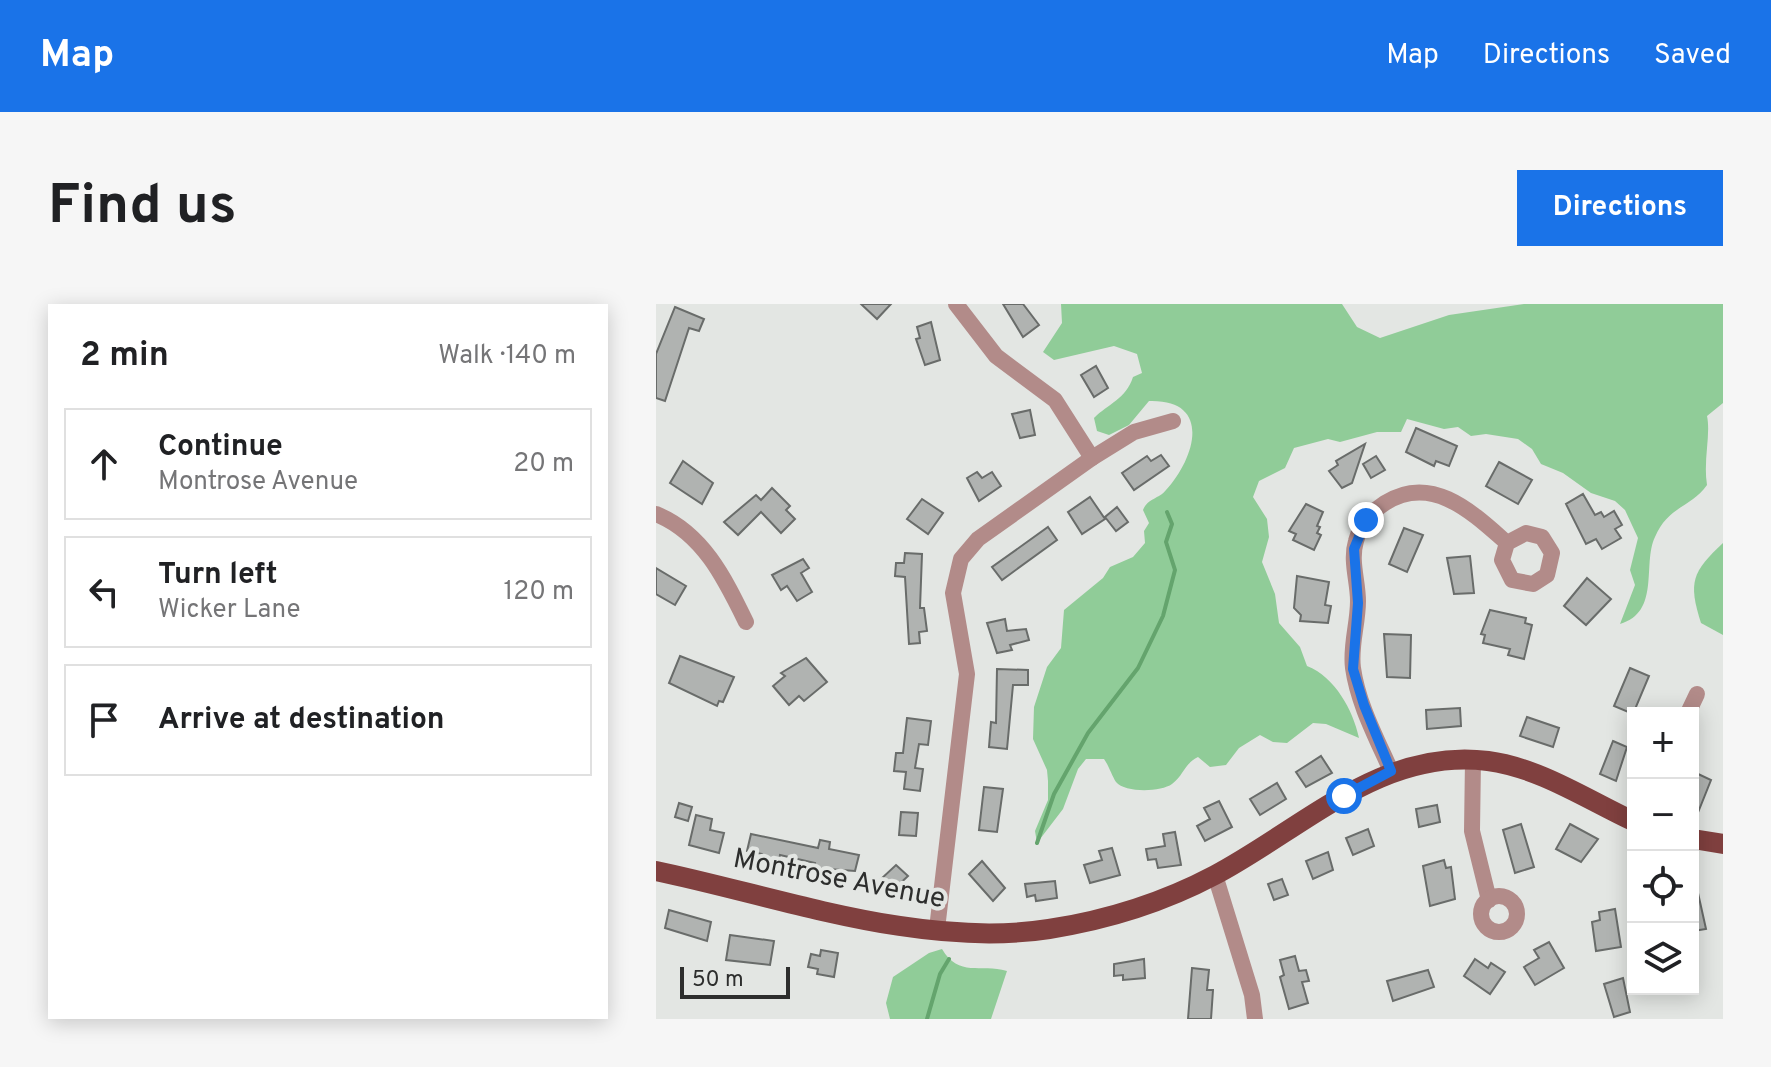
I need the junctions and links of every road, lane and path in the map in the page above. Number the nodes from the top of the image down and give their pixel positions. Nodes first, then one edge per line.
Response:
1 (956, 304) edge
2 (1173, 421) dead end
3 (1092, 458) junction
4 (656, 514) edge
5 (1507, 543) dead end
6 (746, 622) dead end
7 (1697, 694) dead end
8 (1691, 707) edge
9 (1473, 760) junction
10 (1391, 771) junction
11 (1627, 818) edge
12 (1699, 840) edge
13 (1723, 844) edge
14 (656, 871) edge
15 (1215, 875) junction
16 (1489, 900) dead end
17 (937, 929) junction
18 (1255, 1019) edge

1 - 3 street
2 - 3 street
3 - 17 street
4 - 6 street
5 - 10 street
7 - 8 street
9 - 10 main road, Montrose Avenue
9 - 11 main road, Montrose Avenue
9 - 16 street
10 - 15 main road, Montrose Avenue
12 - 13 main road
14 - 17 main road, Montrose Avenue
15 - 17 main road, Montrose Avenue
15 - 18 street

